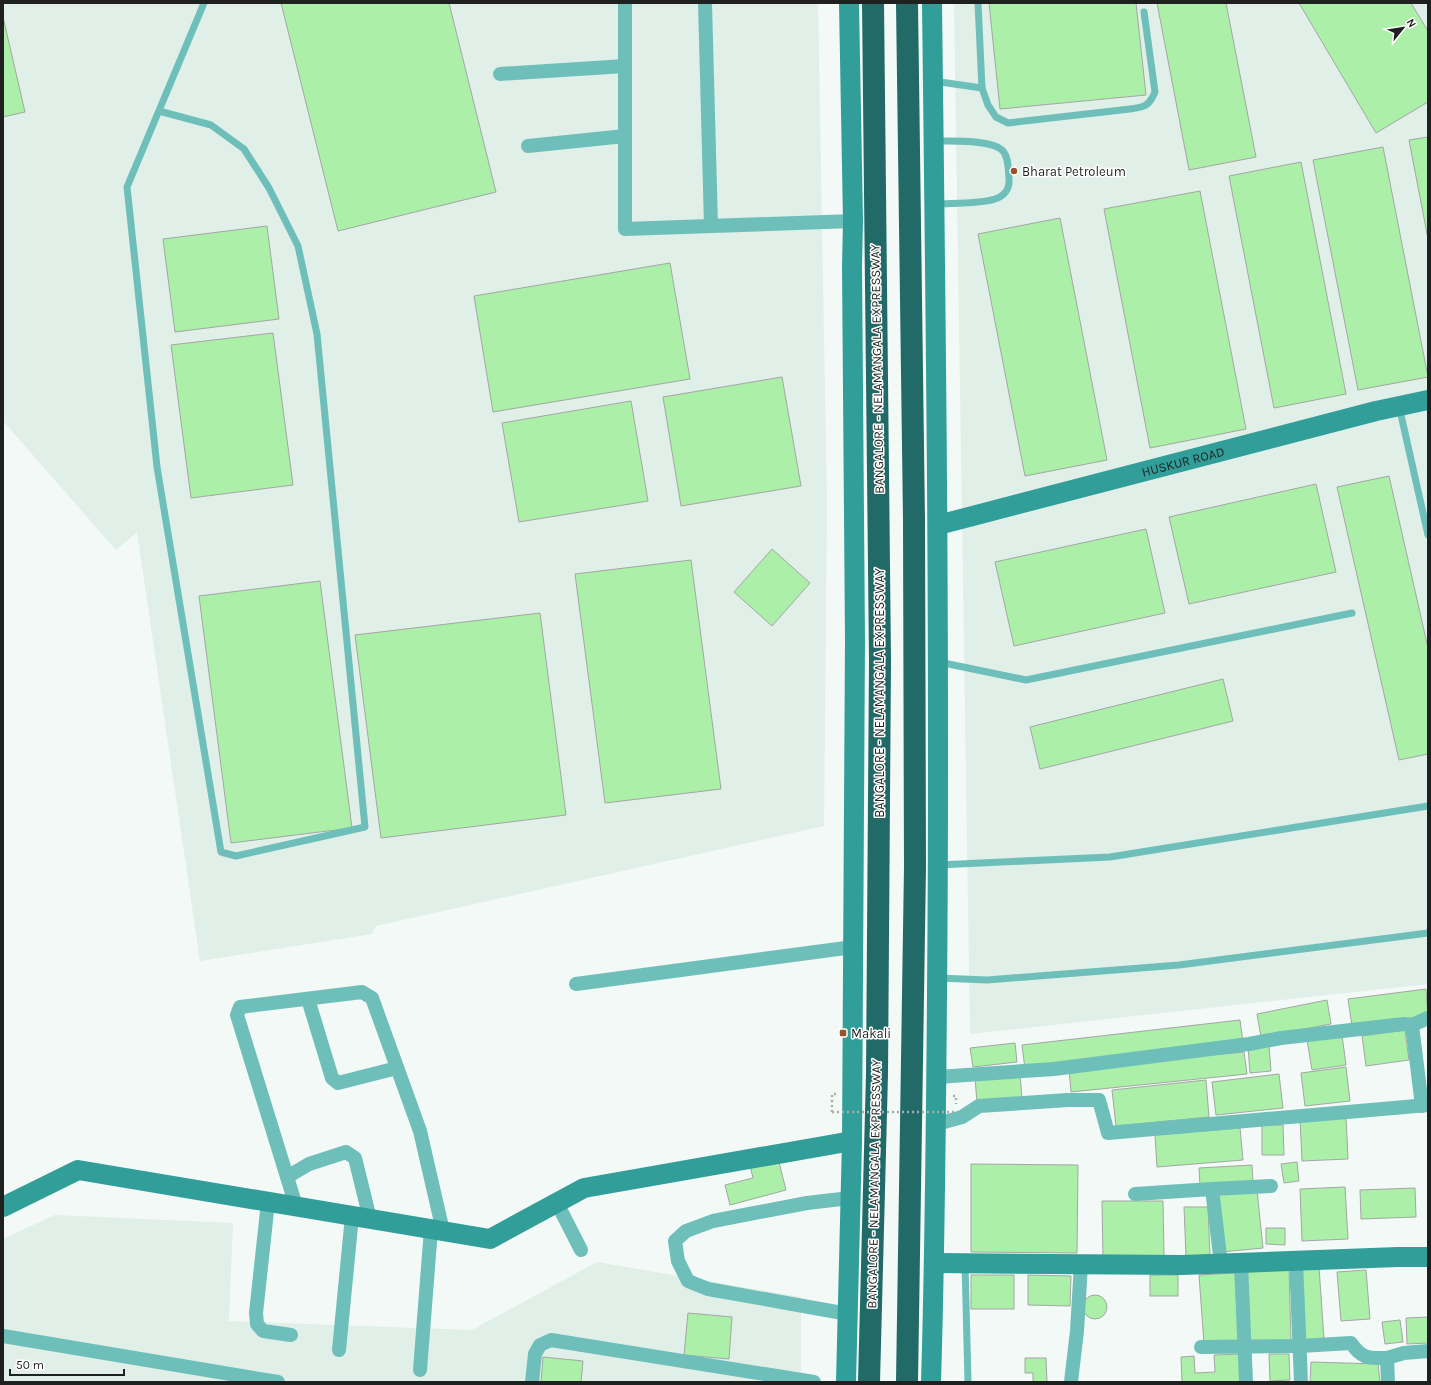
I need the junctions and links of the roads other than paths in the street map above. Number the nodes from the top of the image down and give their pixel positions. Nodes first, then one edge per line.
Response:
1 (204, 3) edge
2 (625, 3) edge
3 (706, 3) edge
4 (849, 3) edge
5 (873, 3) edge
6 (907, 3) edge
7 (932, 3) edge
8 (978, 3) edge
9 (1144, 12) dead end
10 (625, 66) junction
11 (500, 74) dead end
12 (933, 81) junction
13 (982, 88) junction
14 (159, 111) junction
15 (625, 136) junction
16 (934, 140) junction
17 (528, 146) dead end
18 (935, 204) junction
19 (853, 221) junction
20 (711, 226) junction
21 (1428, 400) edge
22 (1399, 406) junction
23 (938, 525) junction
24 (1428, 535) edge
25 (1352, 613) dead end
26 (939, 662) junction
27 (1428, 806) edge
28 (938, 865) junction
29 (1428, 933) edge
30 (853, 947) junction
31 (938, 978) junction
32 (576, 984) dead end
33 (308, 999) junction
34 (1428, 1018) edge
35 (1412, 1025) junction
36 (397, 1068) junction
37 (937, 1077) junction
38 (1425, 1106) edge
39 (937, 1124) junction
40 (852, 1141) junction
41 (287, 1177) junction
42 (1271, 1186) dead end
43 (1212, 1189) junction
44 (1135, 1194) dead end
45 (850, 1198) junction
46 (268, 1202) junction
47 (558, 1203) junction
48 (296, 1206) junction
49 (3, 1207) edge
50 (361, 1217) junction
51 (437, 1230) junction
52 (581, 1250) dead end
53 (1428, 1257) edge
54 (1296, 1261) junction
55 (935, 1263) junction
56 (1240, 1263) junction
57 (965, 1264) junction
58 (1080, 1264) junction
59 (1221, 1264) junction
60 (848, 1314) junction
61 (291, 1335) dead end
62 (3, 1336) edge
63 (1244, 1346) junction
64 (1300, 1346) junction
65 (1201, 1347) dead end
66 (339, 1350) dead end
67 (1428, 1351) edge
68 (1387, 1358) junction
69 (420, 1370) dead end
70 (278, 1382) edge
71 (532, 1382) edge
72 (814, 1382) edge
73 (846, 1382) edge
74 (869, 1382) edge
75 (907, 1382) edge
76 (931, 1382) edge
77 (968, 1382) edge
78 (1071, 1382) edge
79 (1246, 1382) edge
80 (1301, 1382) edge
81 (1388, 1382) edge

1 - 14 lane
2 - 10 street
3 - 20 street
4 - 19 street
5 - 74 highway, BANGALORE - NELAMANGALA EXPRESSWAY
6 - 75 highway
7 - 12 street
8 - 13 lane
9 - 13 lane
10 - 11 street
10 - 15 street
12 - 13 lane
12 - 16 street
14 - 14 lane
15 - 17 street
15 - 20 street
16 - 18 street
16 - 18 lane
18 - 23 street
19 - 20 street
19 - 30 street
21 - 22 street, HUSKUR ROAD
22 - 23 street, HUSKUR ROAD
22 - 24 lane
23 - 26 street
25 - 26 lane
26 - 28 street
27 - 28 lane
28 - 31 street
29 - 31 lane
30 - 32 street
30 - 40 street
31 - 37 street
33 - 36 street
33 - 36 street
33 - 41 street
34 - 35 street
35 - 37 street
35 - 38 street
36 - 51 street
37 - 39 street
38 - 39 street
39 - 55 street
40 - 45 street
40 - 47 street
41 - 48 street
41 - 50 street
42 - 43 street
43 - 44 street
43 - 59 street
45 - 60 street
45 - 60 street
46 - 48 street
46 - 49 street
46 - 61 street
47 - 51 street
47 - 52 street
48 - 50 street
50 - 51 street
50 - 66 street
51 - 69 street
53 - 54 street
54 - 56 street
54 - 64 street
55 - 57 street
55 - 76 street
56 - 59 street
56 - 63 street
57 - 58 street
57 - 77 lane
58 - 59 street
58 - 78 street
60 - 73 street
62 - 70 street
63 - 64 street
63 - 65 street
63 - 79 street
64 - 68 street
64 - 80 street
67 - 68 street
68 - 81 street
71 - 72 street

